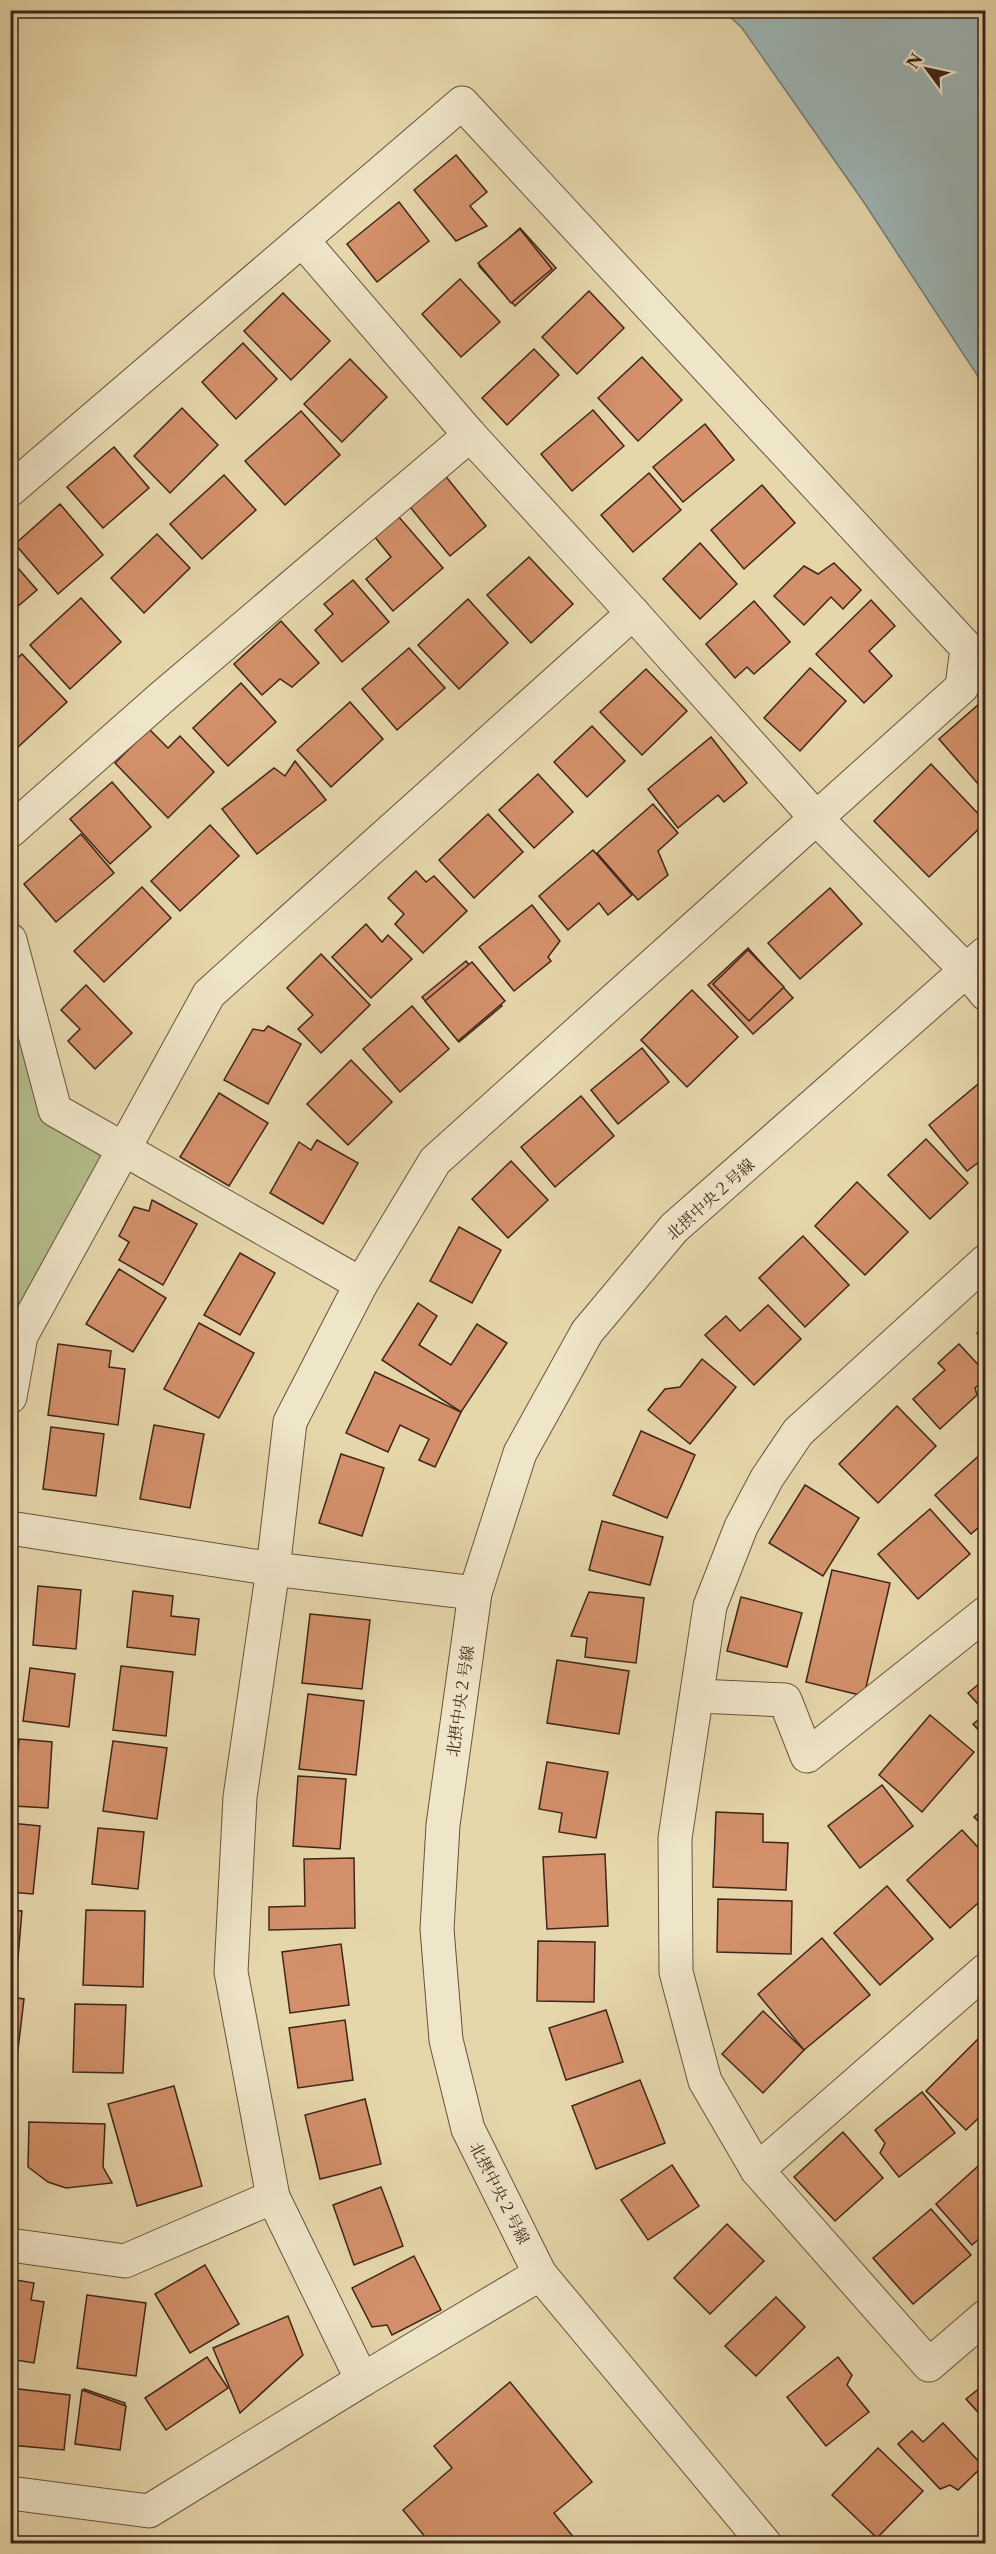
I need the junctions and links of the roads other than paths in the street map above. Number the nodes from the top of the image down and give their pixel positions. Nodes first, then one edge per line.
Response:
1 (302, 240) junction
2 (470, 435) junction
3 (10, 490) edge
4 (633, 613) junction
5 (817, 819) junction
6 (10, 831) edge
7 (10, 939) edge
8 (979, 973) edge
9 (123, 1148) junction
10 (986, 1261) edge
11 (361, 1284) junction
12 (10, 1397) edge
13 (10, 1528) edge
14 (273, 1569) junction
15 (476, 1593) junction
16 (986, 1613) edge
17 (698, 1696) junction
18 (986, 1970) edge
19 (757, 2170) junction
20 (273, 2197) junction
21 (10, 2245) edge
22 (540, 2274) junction
23 (986, 2316) edge
24 (362, 2380) junction
25 (10, 2493) edge
26 (765, 2544) edge

1 - 2 street
1 - 3 street
1 - 5 street
2 - 4 street
2 - 6 street
4 - 5 street
4 - 9 street
5 - 8 street
5 - 11 street
7 - 9 street
8 - 15 street, 北摂中央２号線
9 - 11 street
9 - 12 street
10 - 17 street
11 - 14 street
13 - 14 street
14 - 15 street
14 - 20 street
15 - 22 street, 北摂中央２号線
16 - 17 street
17 - 19 street
18 - 19 street
19 - 23 street
20 - 21 street
20 - 24 street
22 - 24 street
22 - 26 street, 北摂中央２号線
24 - 25 street

